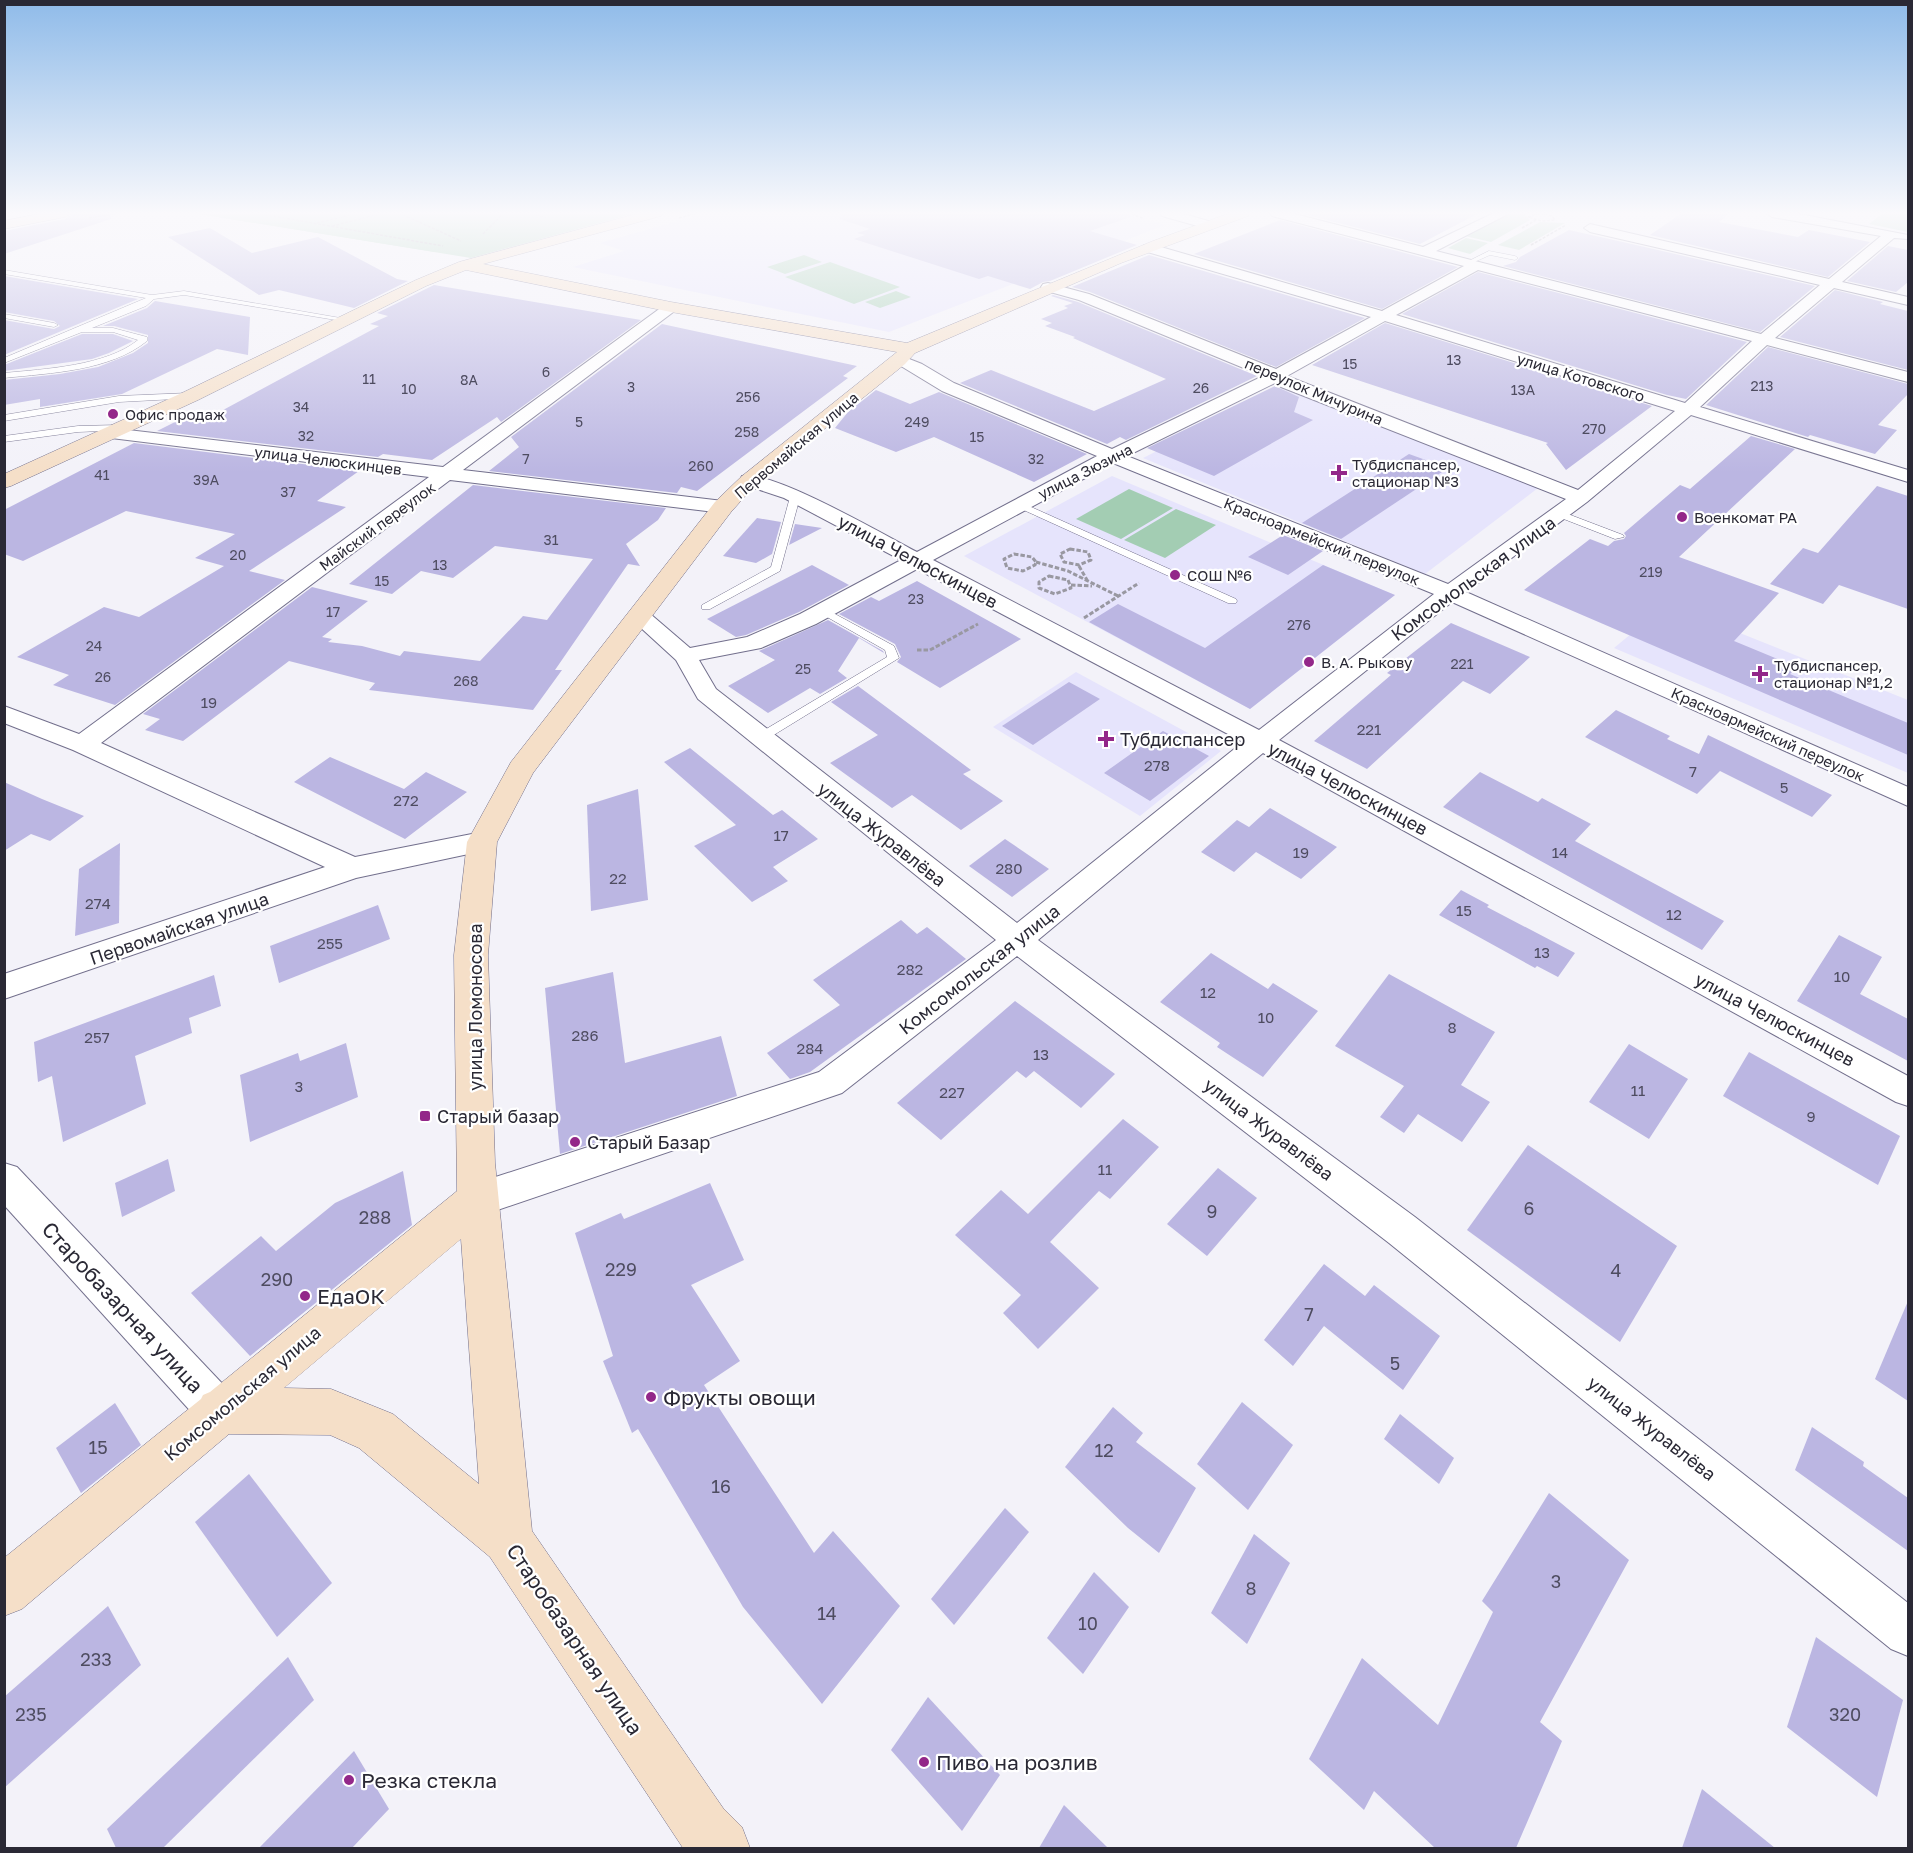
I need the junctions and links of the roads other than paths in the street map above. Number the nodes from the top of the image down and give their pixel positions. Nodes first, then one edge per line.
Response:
1 (149, 299) edge
2 (228, 299) edge
3 (390, 299) edge
4 (634, 299) edge
5 (1020, 299) edge
6 (1090, 299) edge
7 (1326, 299) edge
8 (1411, 299) edge
9 (1613, 299) edge
10 (1812, 299) edge
11 (671, 307) junction
12 (4, 316) edge
13 (1383, 316) junction
14 (348, 320) junction
15 (54, 325) dead end
16 (83, 330) junction
17 (1764, 339) junction
18 (904, 355) junction
19 (4, 361) edge
20 (4, 376) edge
21 (1276, 376) junction
22 (1908, 377) edge
23 (191, 396) junction
24 (1688, 409) junction
25 (4, 418) edge
26 (117, 431) junction
27 (4, 439) edge
28 (1112, 456) junction
29 (447, 474) junction
30 (1908, 476) edge
31 (749, 480) junction
32 (4, 482) edge
33 (795, 496) junction
34 (1580, 498) junction
35 (1020, 505) junction
36 (723, 507) junction
37 (1560, 514) junction
38 (1619, 537) dead end
39 (916, 560) junction
40 (1450, 592) junction
41 (1232, 601) dead end
42 (706, 608) dead end
43 (824, 611) junction
44 (640, 617) junction
45 (685, 656) junction
46 (4, 714) edge
47 (760, 738) junction
48 (1261, 741) junction
49 (82, 744) junction
50 (1908, 797) edge
51 (482, 842) junction
52 (353, 868) junction
53 (1017, 940) junction
54 (4, 987) edge
55 (1908, 1092) edge
56 (4, 1179) edge
57 (477, 1200) junction
58 (219, 1411) junction
59 (508, 1539) junction
60 (4, 1590) edge
61 (1908, 1632) edge
62 (703, 1842) edge

1 - 16 lane
2 - 14 lane
3 - 14 street
4 - 11 street, Красноармейский переулок
5 - 18 street, Первомайская улица
6 - 21 street, переулок Мичурина
7 - 13 street, улица Котовского
8 - 13 street, улица Зюзина
9 - 17 street
10 - 17 street, Комсомольская улица
11 - 18 street, Красноармейский переулок
11 - 29 street, Майский переулок
12 - 15 lane
13 - 21 street, улица Зюзина
13 - 24 street, улица Котовского
14 - 23 street
16 - 19 lane
16 - 20 lane
17 - 22 street
17 - 24 street, Комсомольская улица
18 - 28 street, Красноармейский переулок
18 - 31 street, Первомайская улица
21 - 28 street, улица Зюзина
21 - 34 street, переулок Мичурина
23 - 25 lane
23 - 26 street
24 - 30 street, улица Котовского
24 - 34 street, Комсомольская улица
26 - 27 lane
26 - 29 street, улица Челюскинцев
26 - 32 street
28 - 35 street, улица Зюзина
28 - 40 street, Красноармейский переулок
29 - 36 street, улица Челюскинцев
29 - 49 street, Майский переулок
31 - 33 street, улица Челюскинцев
31 - 36 street, Первомайская улица
33 - 39 street, улица Челюскинцев
33 - 42 lane
34 - 37 street, Комсомольская улица
35 - 39 street, улица Зюзина
35 - 41 lane
36 - 44 street, Первомайская улица
37 - 38 lane
37 - 40 street, Комсомольская улица
39 - 43 street, улица Зюзина
39 - 48 street, улица Челюскинцев
40 - 48 street, Комсомольская улица
40 - 50 street, Красноармейский переулок
43 - 45 street, улица Зюзина
43 - 47 lane
44 - 45 street, улица Журавлёва
44 - 51 street, Первомайская улица
45 - 47 street, улица Журавлёва
46 - 49 street
47 - 53 street, улица Журавлёва
48 - 53 street, Комсомольская улица
48 - 55 street, улица Челюскинцев
49 - 52 street
51 - 52 street
51 - 57 street, улица Ломоносова
52 - 54 street, Первомайская улица
53 - 57 street, Комсомольская улица
53 - 61 street, улица Журавлёва
56 - 58 street, Старобазарная улица
57 - 58 street, Комсомольская улица
57 - 59 street, улица Ломоносова
58 - 59 street, Старобазарная улица
58 - 60 street, Комсомольская улица
59 - 62 street, Старобазарная улица

